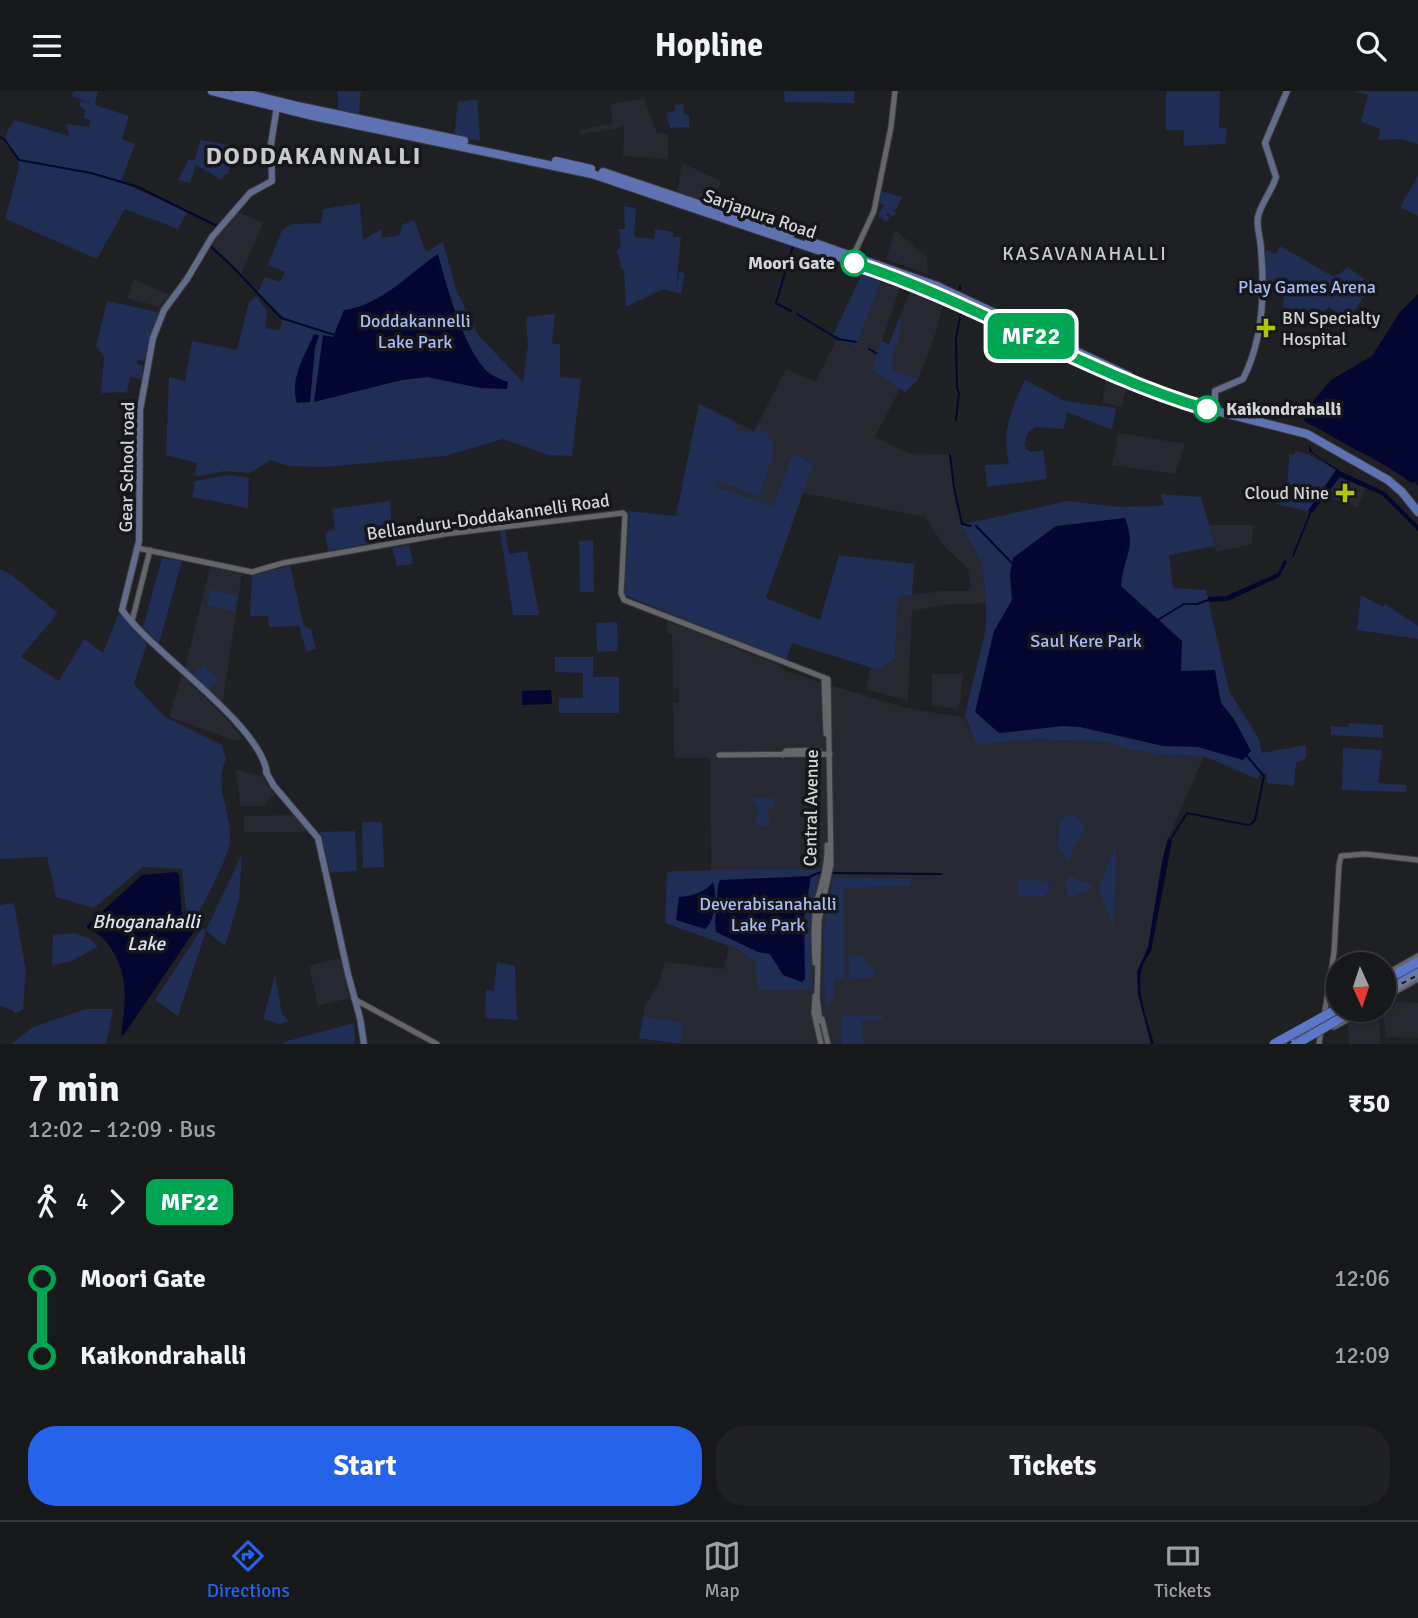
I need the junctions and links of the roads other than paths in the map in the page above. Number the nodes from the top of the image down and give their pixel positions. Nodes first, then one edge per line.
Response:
1 (212, 91) edge
2 (237, 91) edge
3 (895, 91) edge
4 (1287, 91) edge
5 (277, 99) edge
6 (486, 148) junction
7 (853, 257) junction
8 (895, 273) junction
9 (1080, 356) junction
10 (1215, 406) junction
11 (1418, 504) edge
12 (1418, 512) edge
13 (137, 548) junction
14 (150, 550) junction
15 (132, 621) junction
16 (826, 678) joint
17 (818, 750) dead end
18 (780, 756) junction
19 (828, 756) junction
20 (832, 765) dead end
21 (830, 800) junction
22 (1418, 860) edge
23 (1418, 956) edge
24 (1418, 965) edge
25 (1396, 968) edge
26 (1418, 973) edge
27 (1396, 975) edge
28 (1396, 979) edge
29 (1418, 979) edge
30 (1396, 988) edge
31 (1396, 990) edge
32 (817, 992) junction
33 (354, 999) junction
34 (370, 1009) junction
35 (359, 1013) junction
36 (1326, 1014) edge
37 (1324, 1018) junction
38 (819, 1021) dead end
39 (1334, 1022) edge
40 (1343, 1022) edge
41 (1297, 1027) junction
42 (822, 1032) dead end
43 (1320, 1035) junction
44 (1297, 1042) edge
45 (364, 1044) edge
46 (437, 1044) edge
47 (825, 1044) edge
48 (1268, 1044) edge
49 (1274, 1044) edge
50 (1285, 1044) edge
51 (1304, 1044) edge
52 (1319, 1044) edge

1 - 5 main road, Sarjapura Road
2 - 5 main road, Sarjapura Road
3 - 7 street
4 - 10 main road
5 - 6 main road, Sarjapura Road
5 - 13 main road, Gear School road
6 - 7 main road, Sarjapura Road
6 - 8 main road, Sarjapura Road
7 - 8 main road, Sarjapura Road
8 - 9 main road, Sarjapura Road
8 - 9 main road, Sarjapura Road
9 - 10 main road, Sarjapura Road
9 - 12 main road, Sarjapura Road
10 - 11 main road, Sarjapura Road
13 - 14 street, Bellanduru-Doddakannelli Road
13 - 15 main road, Gear School road
14 - 15 street
14 - 16 street, Bellanduru-Doddakannelli Road
15 - 33 main road
16 - 19 street, Central Avenue
17 - 18 street
18 - 18 street
18 - 19 street
19 - 21 street, Central Avenue
19 - 32 street, Central Avenue
20 - 21 street
21 - 32 street, Central Avenue
22 - 37 street
23 - 25 street
24 - 27 highway
24 - 28 highway
26 - 30 highway
29 - 31 street
32 - 38 street, Central Avenue
32 - 47 street
33 - 34 street
33 - 35 main road
34 - 35 street
34 - 46 street
35 - 45 main road
36 - 49 highway, bridge
37 - 41 street
37 - 43 street
37 - 44 street
39 - 44 highway, bridge
40 - 43 street
41 - 44 street
41 - 48 street
42 - 47 street
43 - 51 street
43 - 52 street
44 - 50 street

